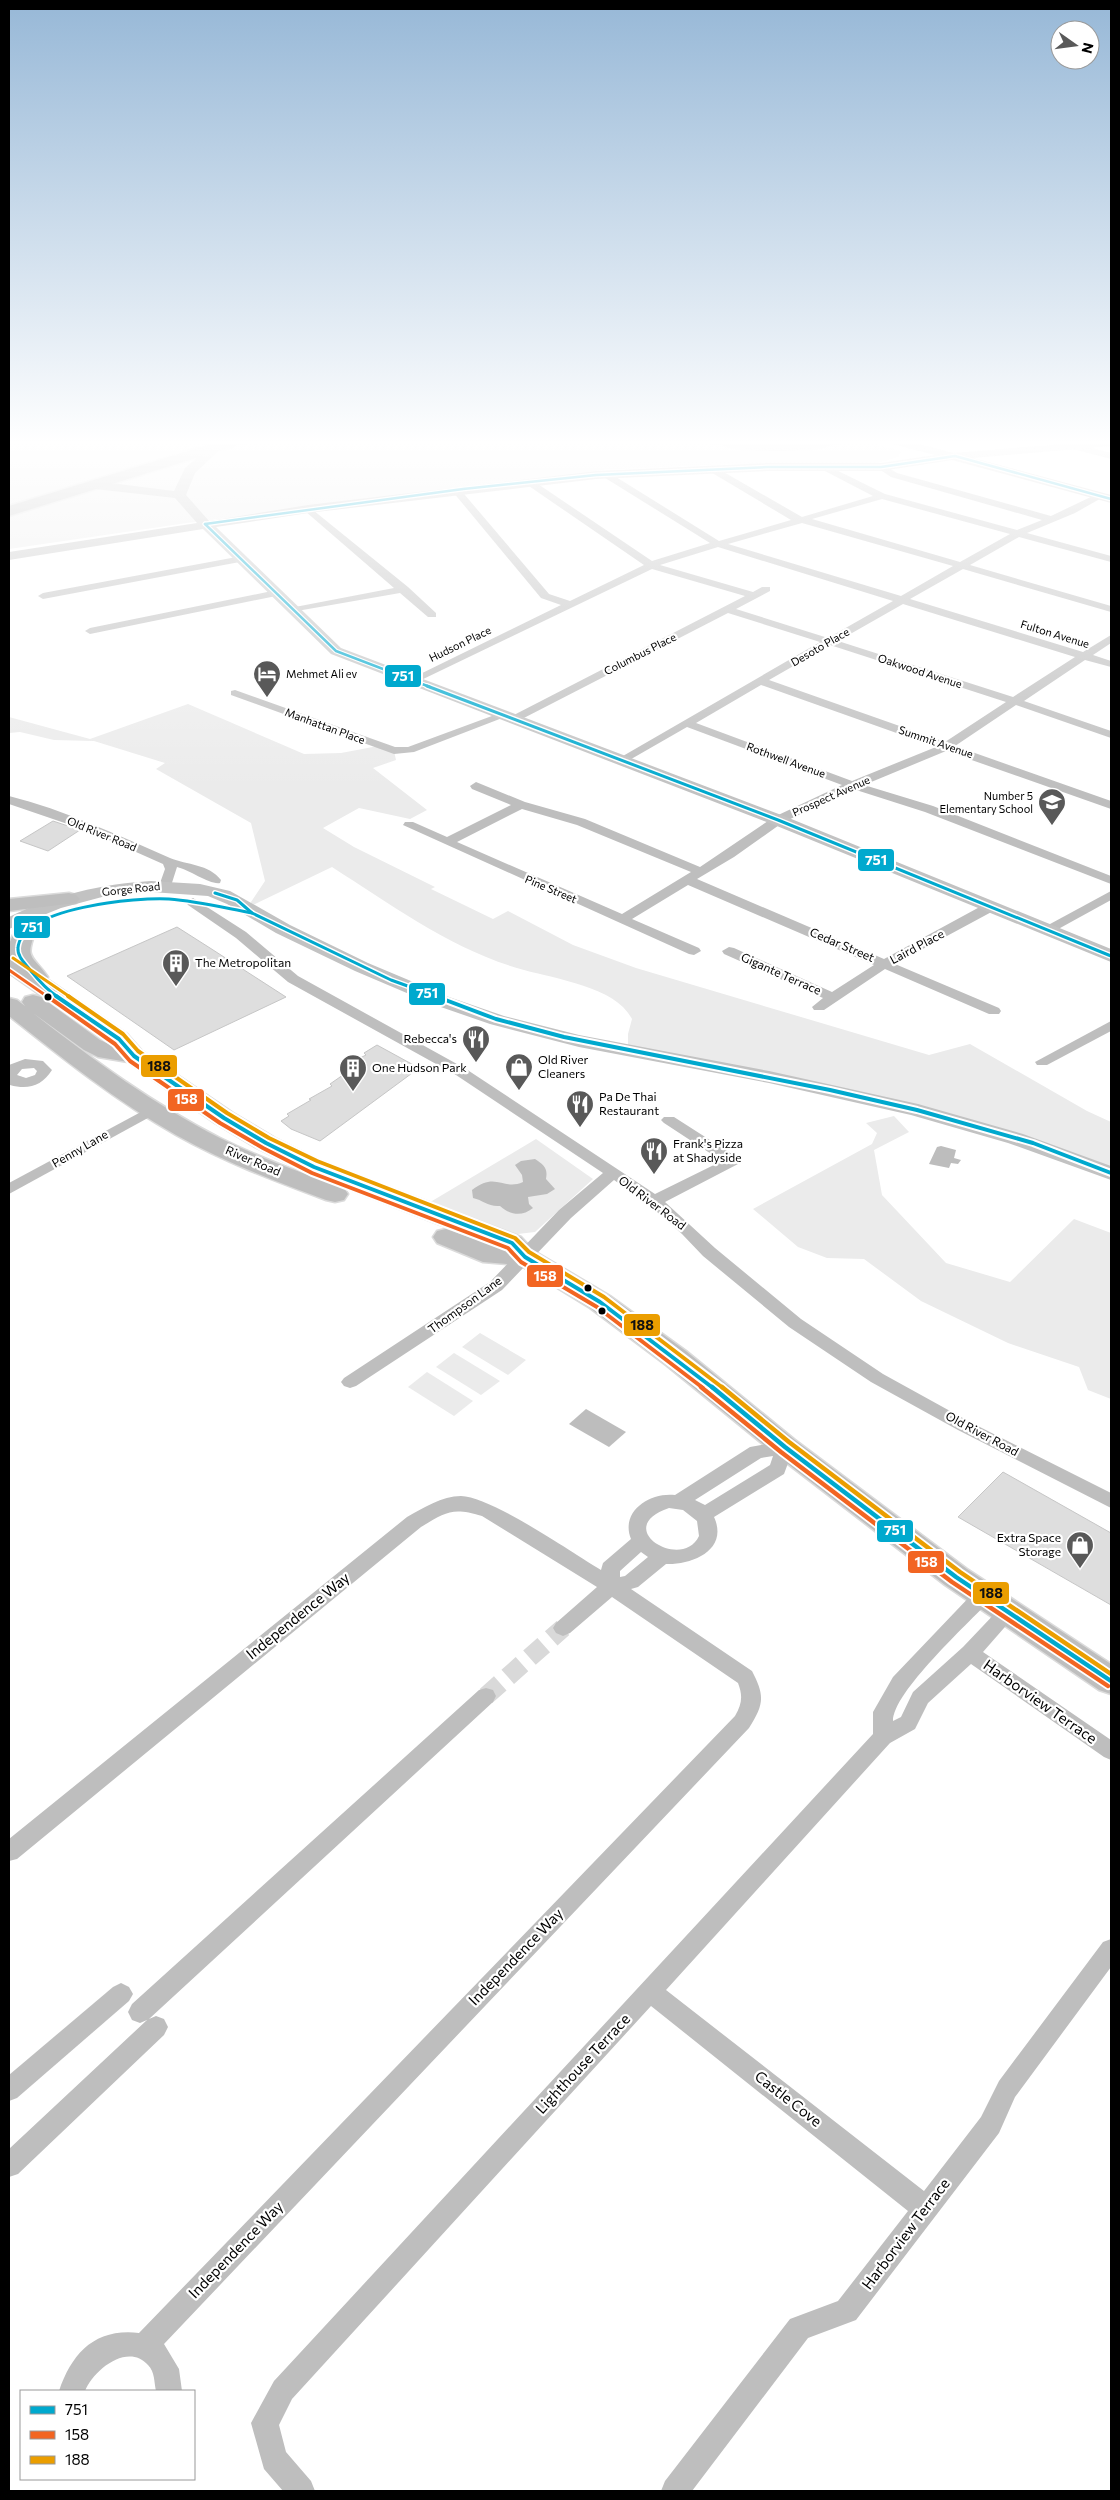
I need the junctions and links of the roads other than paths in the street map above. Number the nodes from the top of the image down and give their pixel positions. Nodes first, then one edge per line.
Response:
1 (240, 557) edge
2 (365, 557) edge
3 (512, 557) edge
4 (639, 557) edge
5 (678, 557) edge
6 (760, 557) edge
7 (930, 557) edge
8 (978, 557) edge
9 (242, 559) junction
10 (651, 565) junction
11 (962, 566) junction
12 (404, 589) junction
13 (766, 589) dead end
14 (277, 593) junction
15 (43, 596) dead end
16 (753, 596) junction
17 (902, 600) junction
18 (570, 604) junction
19 (727, 609) junction
20 (1111, 609) edge
21 (295, 610) junction
22 (432, 615) dead end
23 (90, 631) dead end
24 (1111, 638) edge
25 (829, 641) junction
26 (1086, 656) junction
27 (1111, 664) edge
28 (413, 680) junction
29 (761, 680) junction
30 (235, 693) dead end
31 (1016, 702) junction
32 (509, 717) junction
33 (686, 724) junction
34 (1111, 735) edge
35 (947, 746) junction
36 (415, 748) joint
37 (622, 760) junction
38 (852, 784) junction
39 (476, 786) dead end
40 (9, 800) edge
41 (521, 805) junction
42 (1111, 805) edge
43 (778, 820) junction
44 (409, 825) dead end
45 (447, 842) junction
46 (169, 862) junction
47 (701, 872) junction
48 (215, 880) dead end
49 (688, 880) junction
50 (1111, 880) edge
51 (165, 886) junction
52 (1111, 895) edge
53 (69, 899) junction
54 (193, 902) junction
55 (9, 905) edge
56 (992, 906) junction
57 (252, 912) junction
58 (623, 919) junction
59 (1046, 930) junction
60 (14, 931) edge
61 (694, 951) dead end
62 (729, 951) dead end
63 (1104, 954) edge
64 (9, 963) edge
65 (886, 963) junction
66 (1111, 963) edge
67 (48, 991) junction
68 (834, 998) junction
69 (10, 1001) edge
70 (819, 1007) dead end
71 (994, 1012) dead end
72 (1111, 1025) edge
73 (134, 1056) junction
74 (1042, 1062) dead end
75 (152, 1110) junction
76 (670, 1120) dead end
77 (613, 1173) junction
78 (1111, 1173) edge
79 (9, 1189) edge
80 (654, 1201) junction
81 (525, 1257) junction
82 (350, 1382) dead end
83 (785, 1447) junction
84 (1111, 1500) edge
85 (678, 1502) junction
86 (703, 1515) junction
87 (640, 1542) junction
88 (662, 1556) junction
89 (611, 1586) junction
90 (996, 1604) junction
91 (563, 1628) tunnel mouth
92 (970, 1653) junction
93 (1111, 1681) edge
94 (486, 1696) tunnel mouth
95 (883, 1737) junction
96 (1111, 1751) edge
97 (9, 1852) edge
98 (1111, 1949) edge
99 (650, 1991) junction
100 (121, 1994) dead end
101 (9, 2090) edge
102 (9, 2164) edge
103 (925, 2208) junction
104 (144, 2346) junction
105 (72, 2390) edge
106 (169, 2390) edge
107 (283, 2390) joint
108 (301, 2491) edge
109 (675, 2491) edge

1 - 9 main road
2 - 12 street
3 - 18 street
4 - 10 street
5 - 10 street, Hudson Place
6 - 17 street, Fulton Avenue
7 - 11 street
8 - 11 street, Desoto Place
9 - 14 main road
9 - 15 street
10 - 16 street
10 - 18 street, Hudson Place
11 - 17 street, Desoto Place
11 - 20 street
12 - 21 street
12 - 22 street
13 - 16 street, Columbus Place
14 - 21 main road
14 - 23 street
16 - 19 street, Columbus Place
17 - 25 street, Desoto Place
17 - 26 street, Fulton Avenue
18 - 28 street, Hudson Place
19 - 25 street, Oakwood Avenue
19 - 32 street, Columbus Place
21 - 28 main road
24 - 26 street, Prospect Avenue
25 - 29 street, Desoto Place
25 - 31 street, Oakwood Avenue
26 - 27 street, Fulton Avenue
26 - 31 street, Prospect Avenue
28 - 32 main road
29 - 33 street, Desoto Place
29 - 35 street, Summit Avenue
30 - 36 street, Manhattan Place
31 - 34 street, Oakwood Avenue
31 - 35 street, Prospect Avenue
32 - 36 street, Columbus Place
32 - 37 main road
33 - 37 street, Desoto Place
33 - 38 street, Rothwell Avenue
35 - 38 street, Prospect Avenue
35 - 42 street, Summit Avenue
37 - 43 main road
38 - 43 street, Prospect Avenue
38 - 50 street, Rothwell Avenue
39 - 41 street
40 - 46 street, Old River Road
41 - 45 street
41 - 47 street
43 - 47 street, Prospect Avenue
43 - 56 main road
44 - 45 street, Pine Street
45 - 58 street, Pine Street
46 - 48 street, Old River Road
46 - 51 street
47 - 49 street, Prospect Avenue
49 - 58 street, Prospect Avenue
49 - 65 street, Cedar Street
51 - 53 main road, Gorge Road
51 - 57 main road, Gorge Road
52 - 59 street
53 - 55 main road
53 - 60 main road, Gorge Road
54 - 57 main road, Gorge Road
54 - 60 main road, Gorge Road
54 - 77 street, Old River Road
56 - 59 main road
56 - 65 street, Laird Place
57 - 78 main road, Gorge Road
58 - 61 street, Pine Street
59 - 63 main road
60 - 67 main road
62 - 68 street, Gigante Terrace
63 - 66 street
64 - 67 main road, River Road
65 - 68 street, Laird Place
65 - 71 street, Cedar Street
67 - 73 main road, River Road
68 - 70 street, Laird Place
69 - 73 main road
69 - 75 main road, River Road
72 - 74 street
73 - 81 main road, River Road
75 - 79 street, Penny Lane
75 - 81 main road, River Road
76 - 80 street
77 - 80 street, Old River Road
77 - 81 street, Thompson Lane
80 - 84 street, Old River Road
81 - 82 street, Thompson Lane
81 - 83 main road, River Road
83 - 85 street
83 - 86 street
83 - 90 main road, River Road
85 - 86 street
85 - 87 street
86 - 88 street
87 - 88 street
87 - 89 street
88 - 89 street
89 - 91 street
89 - 97 street, Independence Way
89 - 104 street, Independence Way
90 - 92 street, Lighthouse Terrace
90 - 93 main road, River Road
90 - 95 street
92 - 95 street, Lighthouse Terrace
92 - 96 street, Harborview Terrace
94 - 102 street
95 - 99 street, Lighthouse Terrace
98 - 103 street, Harborview Terrace
99 - 103 street, Castle Cove
99 - 107 street, Lighthouse Terrace
100 - 101 street
103 - 109 street, Harborview Terrace
104 - 105 street
104 - 106 street
107 - 108 street

